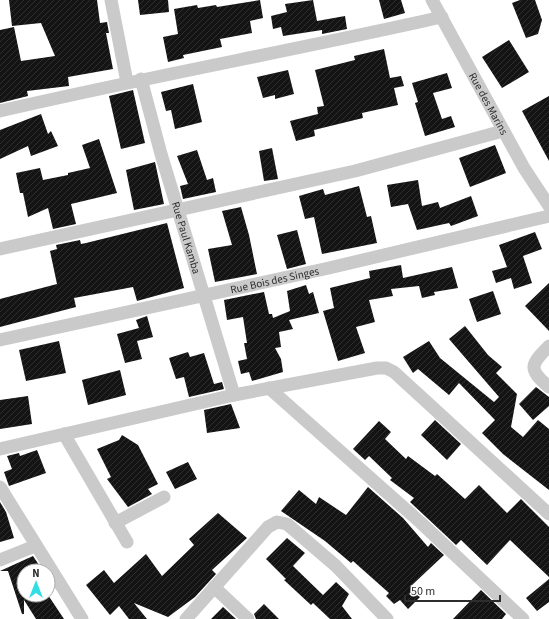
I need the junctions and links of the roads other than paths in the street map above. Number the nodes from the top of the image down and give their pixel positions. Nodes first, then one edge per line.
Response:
1 (112, 0) edge
2 (432, 0) edge
3 (442, 17) junction
4 (141, 79) junction
5 (127, 82) junction
6 (0, 111) edge
7 (503, 131) junction
8 (549, 206) edge
9 (179, 210) junction
10 (549, 216) edge
11 (0, 249) edge
12 (204, 294) junction
13 (0, 340) edge
14 (549, 346) edge
15 (549, 387) edge
16 (269, 388) junction
17 (234, 395) junction
18 (64, 434) junction
19 (0, 449) edge
20 (0, 487) edge
21 (164, 497) dead end
22 (549, 514) edge
23 (115, 523) junction
24 (127, 542) dead end
25 (35, 546) junction
26 (0, 560) edge
27 (214, 587) junction
28 (82, 619) edge
29 (186, 619) edge
30 (248, 619) edge
31 (387, 619) edge
32 (523, 619) edge

1 - 5 street
2 - 3 street, Rue des Marins
3 - 4 street
3 - 7 street, Rue des Marins
4 - 5 street
4 - 9 street, Rue Paul Kamba
5 - 6 street
7 - 8 street, Rue des Marins
7 - 9 street
9 - 11 street
9 - 12 street, Rue Paul Kamba
10 - 12 street, Rue Bois des Singes
12 - 13 street, Rue Bois des Singes
12 - 17 street, Rue Paul Kamba
14 - 15 street
16 - 17 street
16 - 22 street
16 - 32 street
17 - 18 street
18 - 19 street
18 - 23 street
20 - 25 street
21 - 23 street
23 - 24 street
25 - 26 street
25 - 28 street
27 - 29 street
27 - 30 street
27 - 31 street

